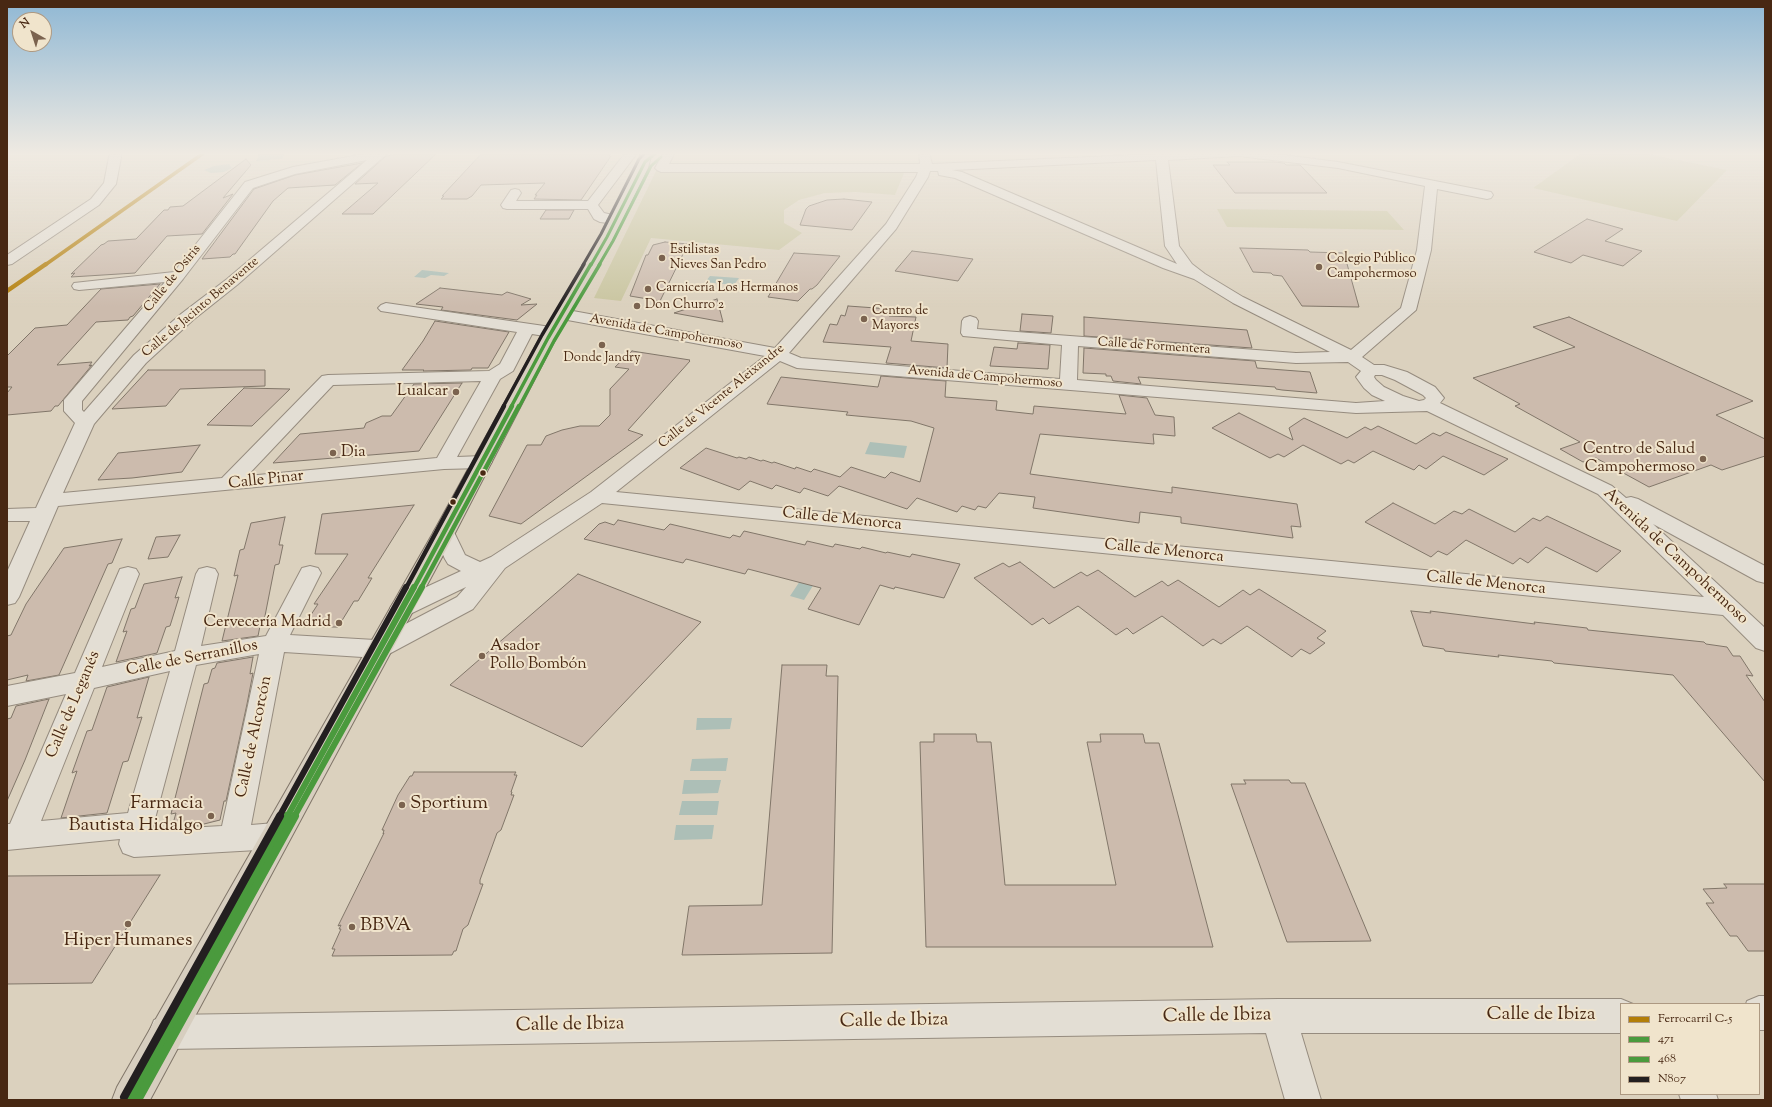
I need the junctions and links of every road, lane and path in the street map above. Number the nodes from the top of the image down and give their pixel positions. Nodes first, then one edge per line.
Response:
1 (93, 204) edge
2 (234, 204) edge
3 (323, 204) edge
4 (507, 204) edge
5 (624, 204) edge
6 (905, 204) edge
7 (1025, 204) edge
8 (1161, 204) edge
9 (1429, 204) edge
10 (592, 205) joint
11 (616, 220) junction
12 (1113, 241) junction
13 (1160, 242) junction
14 (7, 261) edge
15 (178, 276) junction
16 (1200, 277) junction
17 (79, 286) dead end
18 (386, 308) dead end
19 (562, 314) junction
20 (970, 321) dead end
21 (527, 329) junction
22 (551, 332) junction
23 (1070, 340) junction
24 (779, 354) junction
25 (1352, 357) junction
26 (1370, 370) junction
27 (493, 376) junction
28 (1068, 385) junction
29 (1422, 405) junction
30 (85, 422) junction
31 (482, 462) junction
32 (444, 463) junction
33 (227, 485) junction
34 (1605, 490) junction
35 (598, 496) junction
36 (47, 507) junction
37 (7, 515) edge
38 (444, 533) junction
39 (489, 567) junction
40 (310, 573) dead end
41 (128, 574) dead end
42 (207, 574) dead end
43 (1765, 576) edge
44 (7, 597) edge
45 (402, 608) junction
46 (1730, 608) junction
47 (1765, 642) edge
48 (274, 643) junction
49 (378, 649) junction
50 (186, 658) junction
51 (83, 681) junction
52 (7, 696) edge
53 (136, 834) junction
54 (14, 836) edge
55 (275, 836) junction
56 (234, 837) junction
57 (1278, 1016) junction
58 (1620, 1016) edge
59 (166, 1032) junction
60 (130, 1100) edge
61 (1303, 1100) edge

1 - 14 street
2 - 15 street, Calle de Osiris
3 - 30 street, Calle de Jacinto Benavente
4 - 10 street
5 - 11 main road
6 - 24 street, Calle de Vicente Aleixandre
7 - 12 street
8 - 13 street
9 - 25 street
10 - 11 street
11 - 19 main road
12 - 13 street
12 - 16 street
13 - 16 street
15 - 17 street
15 - 30 street, Calle de Osiris
16 - 25 street
18 - 21 street
19 - 22 main road
19 - 24 street, Avenida de Campohermoso
20 - 23 street, Calle de Formentera
21 - 22 street
21 - 27 street
22 - 31 main road
23 - 25 street, Calle de Formentera
23 - 28 street
24 - 28 street, Avenida de Campohermoso
24 - 35 street, Calle de Vicente Aleixandre
25 - 26 street
26 - 29 street
26 - 29 street
27 - 32 street
27 - 33 street
28 - 29 street, Avenida de Campohermoso
29 - 34 street, Avenida de Campohermoso
30 - 36 street, Calle de Jacinto Benavente
31 - 32 street, Calle Pinar
31 - 38 main road
32 - 33 street, Calle Pinar
33 - 36 street, Calle Pinar
34 - 43 street
34 - 46 street, Avenida de Campohermoso
35 - 39 street, Calle de Vicente Aleixandre
35 - 46 street, Calle de Menorca
36 - 37 street, Calle Pinar
36 - 44 street, Calle de Jacinto Benavente
38 - 39 street
38 - 45 main road
39 - 45 street, Calle de Vicente Aleixandre
39 - 49 street, Calle de Vicente Aleixandre
40 - 48 street, Calle de Alcorcón
41 - 51 street, Calle de Leganés
42 - 50 street
45 - 49 main road
46 - 47 street, Avenida de Campohermoso
48 - 49 street, Calle de Serranillos
48 - 50 street, Calle de Serranillos
48 - 56 street, Calle de Alcorcón
49 - 55 main road
50 - 51 street, Calle de Serranillos
50 - 53 street
51 - 52 street, Calle de Serranillos
51 - 54 street, Calle de Leganés
53 - 54 street, Calle de Leganés
53 - 56 street, Calle de Leganés
55 - 56 street, Calle de Leganés
55 - 59 main road
57 - 58 street, Calle de Ibiza
57 - 59 street, Calle de Ibiza
57 - 61 street
59 - 60 main road

